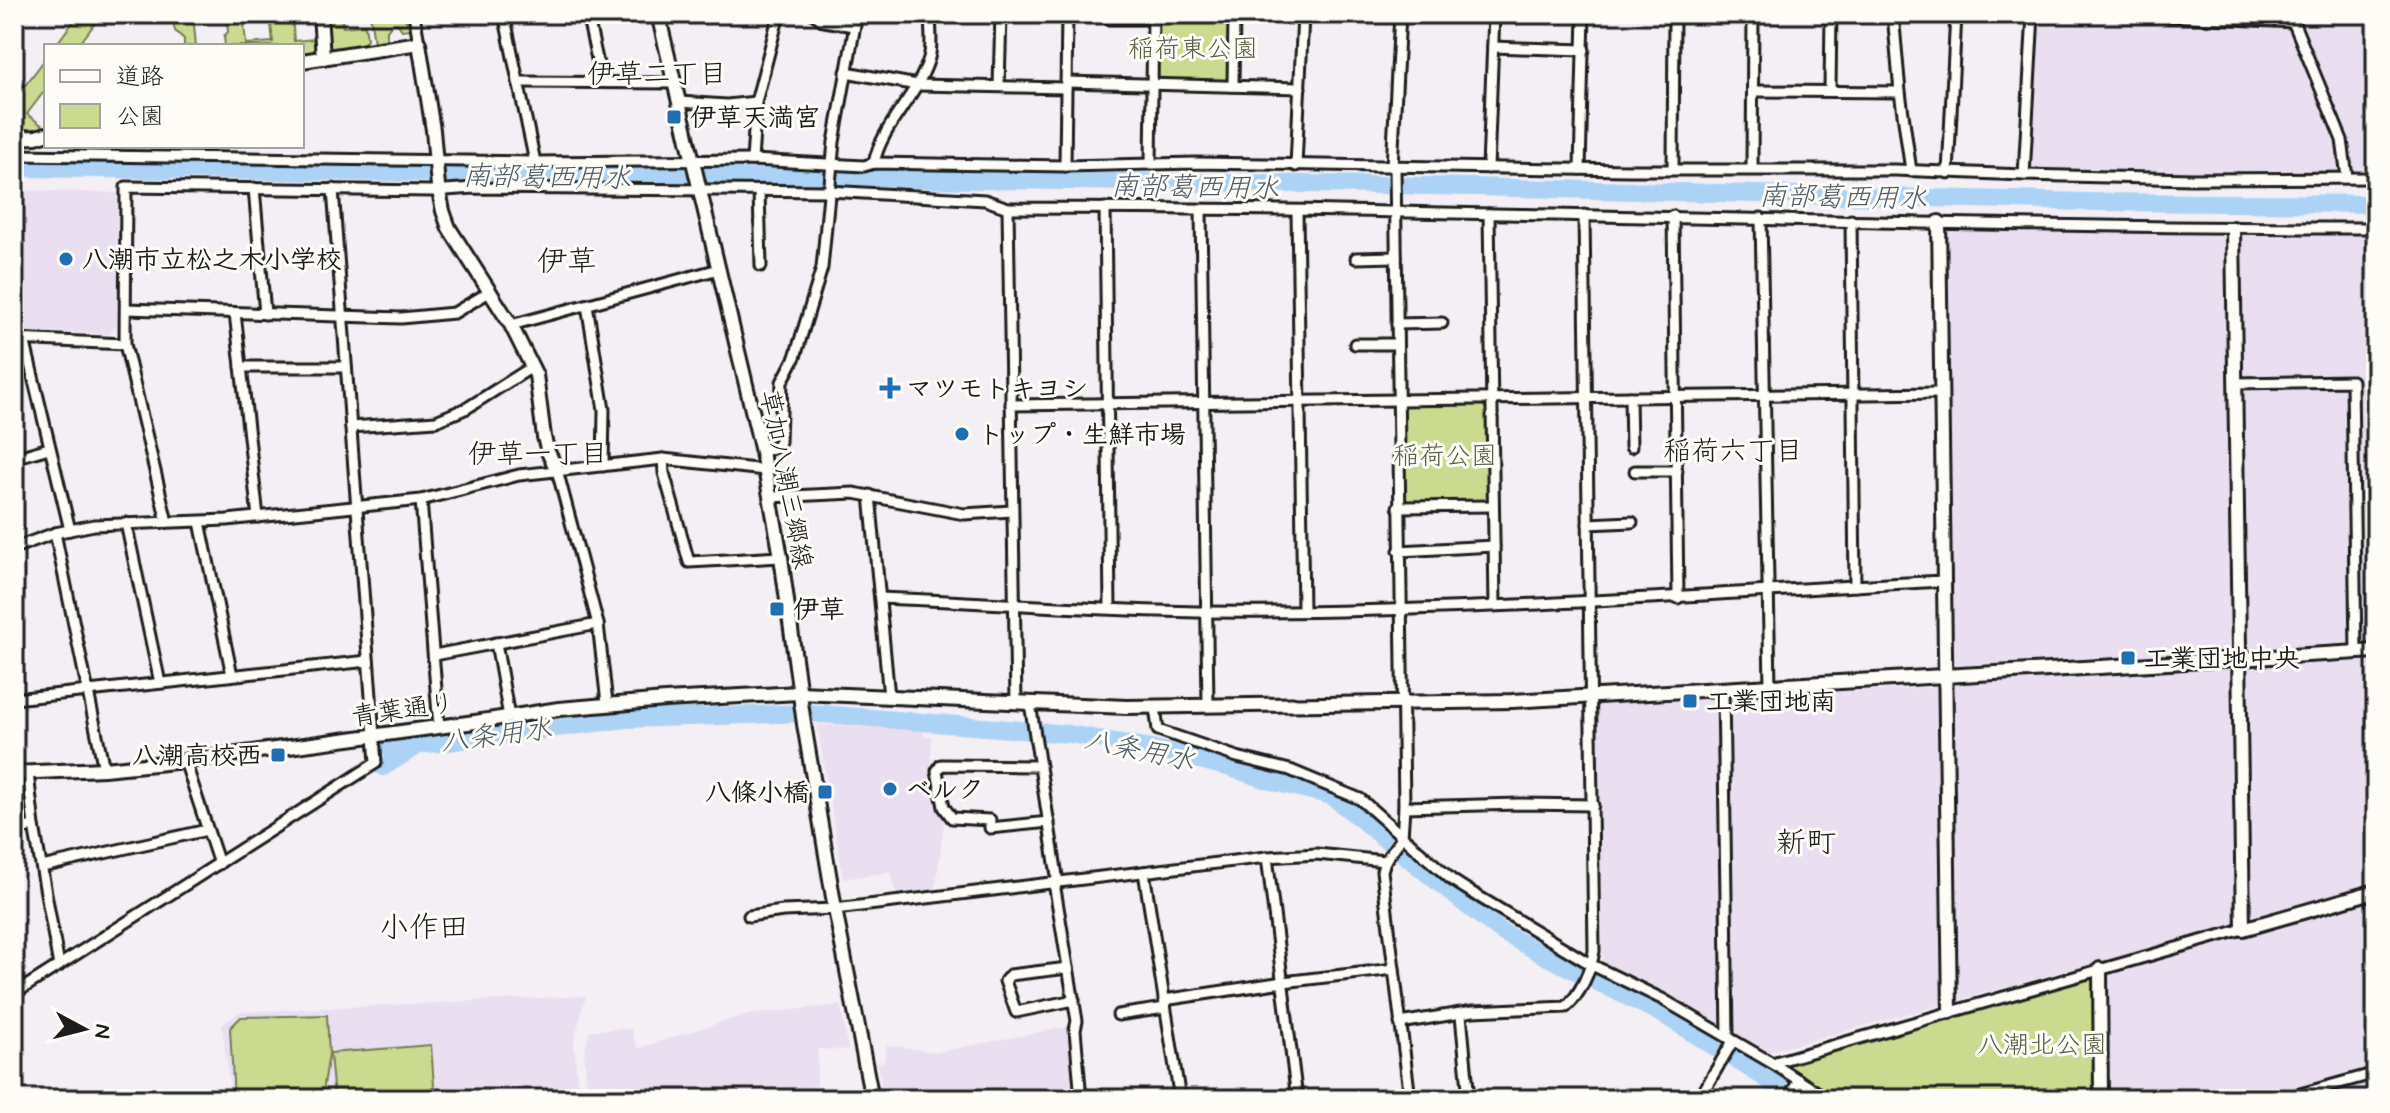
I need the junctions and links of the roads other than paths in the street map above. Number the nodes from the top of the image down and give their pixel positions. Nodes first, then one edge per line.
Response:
1 (320, 14) edge
2 (414, 14) edge
3 (504, 14) edge
4 (587, 14) edge
5 (658, 14) edge
6 (779, 14) edge
7 (857, 14) edge
8 (930, 14) edge
9 (1001, 14) edge
10 (1067, 14) edge
11 (1234, 14) edge
12 (1303, 14) edge
13 (1400, 14) edge
14 (1494, 14) edge
15 (1584, 14) edge
16 (1674, 14) edge
17 (1753, 14) edge
18 (1831, 14) edge
19 (1893, 14) edge
20 (1956, 14) edge
21 (2033, 14) edge
22 (2126, 14) edge
23 (817, 15) edge
24 (1153, 17) edge
25 (2292, 18) edge
26 (1109, 19) dead end
27 (854, 26) junction
28 (419, 43) junction
29 (1493, 47) junction
30 (1584, 50) junction
31 (323, 58) junction
32 (304, 61) edge
33 (846, 72) junction
34 (518, 82) junction
35 (602, 82) junction
36 (675, 83) junction
37 (1152, 84) junction
38 (917, 85) junction
39 (1066, 85) junction
40 (999, 86) junction
41 (1233, 86) junction
42 (1300, 88) junction
43 (1830, 90) junction
44 (1753, 91) junction
45 (1900, 92) junction
46 (679, 102) junction
47 (756, 102) junction
48 (44, 135) edge
49 (14, 138) edge
50 (14, 155) edge
51 (752, 160) junction
52 (535, 162) junction
53 (874, 163) junction
54 (436, 164) junction
55 (694, 164) junction
56 (1151, 164) junction
57 (832, 166) junction
58 (1065, 166) junction
59 (1296, 166) junction
60 (1393, 167) junction
61 (1488, 168) junction
62 (1580, 169) junction
63 (1673, 169) junction
64 (1752, 169) junction
65 (1911, 171) junction
66 (1948, 173) junction
67 (2024, 175) junction
68 (2347, 177) junction
69 (2376, 178) edge
70 (438, 187) junction
71 (700, 187) junction
72 (254, 188) junction
73 (333, 189) junction
74 (829, 189) junction
75 (759, 191) junction
76 (1008, 208) junction
77 (1105, 208) junction
78 (1201, 210) junction
79 (1297, 211) junction
80 (1396, 212) junction
81 (1489, 214) junction
82 (1584, 215) junction
83 (1673, 216) junction
84 (1761, 218) junction
85 (1851, 220) junction
86 (1939, 222) junction
87 (2233, 228) junction
88 (2376, 228) edge
89 (1396, 257) junction
90 (1356, 258) dead end
91 (761, 266) dead end
92 (719, 269) junction
93 (491, 291) junction
94 (587, 305) junction
95 (126, 309) junction
96 (235, 313) junction
97 (265, 314) junction
98 (343, 315) junction
99 (1442, 323) dead end
100 (1397, 324) junction
101 (511, 325) junction
102 (19, 339) edge
103 (125, 344) junction
104 (1355, 344) dead end
105 (1397, 344) junction
106 (241, 367) junction
107 (346, 367) junction
108 (532, 367) junction
109 (2235, 383) junction
110 (1942, 393) junction
111 (1853, 394) junction
112 (1675, 396) junction
113 (1764, 396) junction
114 (1630, 397) junction
115 (1587, 398) junction
116 (1492, 399) junction
117 (1397, 400) junction
118 (1300, 401) junction
119 (1203, 403) junction
120 (1108, 404) junction
121 (1011, 405) junction
122 (351, 427) junction
123 (1631, 447) dead end
124 (49, 448) junction
125 (762, 452) junction
126 (14, 458) edge
127 (663, 459) junction
128 (603, 466) junction
129 (557, 470) junction
130 (765, 470) junction
131 (1635, 471) dead end
132 (1677, 471) junction
133 (870, 495) junction
134 (771, 497) junction
135 (421, 500) junction
136 (1493, 506) junction
137 (357, 507) junction
138 (1398, 507) junction
139 (1012, 511) junction
140 (258, 517) junction
141 (167, 522) junction
142 (200, 522) junction
143 (1632, 522) dead end
144 (126, 523) junction
145 (1588, 524) junction
146 (70, 530) junction
147 (55, 533) junction
148 (1494, 546) junction
149 (14, 548) edge
150 (1399, 551) junction
151 (781, 557) junction
152 (1944, 581) junction
153 (1855, 586) junction
154 (1767, 592) junction
155 (880, 598) junction
156 (1678, 598) junction
157 (1589, 602) junction
158 (1014, 603) junction
159 (1495, 605) junction
160 (1110, 608) junction
161 (1400, 608) junction
162 (1303, 610) junction
163 (1207, 612) junction
164 (598, 624) junction
165 (496, 643) junction
166 (2376, 651) edge
167 (2356, 653) junction
168 (434, 655) junction
169 (2238, 660) junction
170 (368, 661) junction
171 (232, 675) junction
172 (1945, 676) junction
173 (160, 683) junction
174 (1770, 686) junction
175 (1723, 689) junction
176 (88, 691) junction
177 (799, 693) junction
178 (1591, 696) junction
179 (889, 697) junction
180 (14, 699) edge
181 (607, 703) junction
182 (1016, 703) junction
183 (1030, 703) junction
184 (1402, 703) junction
185 (1208, 706) junction
186 (1155, 707) junction
187 (509, 717) junction
188 (439, 727) junction
189 (373, 736) junction
190 (185, 761) junction
191 (1040, 766) junction
192 (104, 769) junction
193 (14, 773) edge
194 (28, 773) junction
195 (1593, 805) junction
196 (1404, 807) junction
197 (1049, 822) junction
198 (34, 826) junction
199 (14, 830) edge
200 (207, 830) junction
201 (1402, 837) junction
202 (1267, 857) junction
203 (1385, 861) junction
204 (219, 864) junction
205 (42, 867) junction
206 (1144, 872) junction
207 (1056, 883) junction
208 (2376, 891) edge
209 (835, 909) junction
210 (749, 916) dead end
211 (2243, 929) junction
212 (1592, 965) junction
213 (59, 966) junction
214 (1068, 968) junction
215 (1394, 969) junction
216 (2100, 969) junction
217 (1283, 982) junction
218 (14, 994) edge
219 (1074, 1000) junction
220 (1165, 1004) junction
221 (1950, 1012) junction
222 (1118, 1015) dead end
223 (1461, 1015) junction
224 (1400, 1023) junction
225 (1730, 1041) junction
226 (1772, 1063) junction
227 (2376, 1073) edge
228 (1797, 1084) junction
229 (872, 1099) edge
230 (1081, 1099) edge
231 (1180, 1099) edge
232 (1297, 1099) edge
233 (1410, 1099) edge
234 (1469, 1099) edge
235 (1699, 1099) edge
236 (1788, 1099) edge
237 (1828, 1099) edge
238 (2101, 1099) edge
239 (2282, 1099) edge

1 - 31 street
2 - 28 street
3 - 34 street
4 - 35 street
5 - 36 street, 草加八潮三郷線
6 - 47 street
7 - 27 street
8 - 38 street
9 - 40 street
10 - 39 street
11 - 41 street
12 - 42 street
13 - 60 street
14 - 29 street
15 - 30 street
16 - 63 street
17 - 44 street
18 - 43 street
19 - 45 street
20 - 66 street
21 - 67 street
22 - 25 street
23 - 27 street
24 - 26 street
24 - 37 street
25 - 68 street
27 - 33 street
28 - 31 street
28 - 54 street
29 - 30 street
29 - 61 street
30 - 62 street
31 - 32 street
33 - 38 street
33 - 57 street
34 - 35 street
34 - 52 street
35 - 36 street
36 - 46 street, 草加八潮三郷線
37 - 39 street
37 - 41 street
37 - 56 street
38 - 40 street
38 - 53 street
39 - 40 street
39 - 58 street
41 - 42 street
42 - 59 street
43 - 44 street
43 - 45 street
44 - 64 street
45 - 65 street
46 - 47 street
46 - 55 street, 草加八潮三郷線
47 - 51 street
48 - 49 street
50 - 54 street
51 - 55 street
51 - 57 street
52 - 54 street
52 - 55 street
53 - 57 street
53 - 58 street
54 - 70 street
55 - 71 street, 草加八潮三郷線
56 - 58 street
56 - 59 street
57 - 74 street
59 - 60 street
60 - 61 street
60 - 80 street
61 - 62 street
62 - 63 street
63 - 64 street
64 - 65 street
65 - 66 street
66 - 67 street
67 - 68 street
68 - 69 street
70 - 71 street
70 - 73 street
70 - 93 street
71 - 75 street
71 - 92 street, 草加八潮三郷線
72 - 73 street
72 - 95 street
72 - 97 street
73 - 98 street
74 - 75 street
74 - 76 street
74 - 125 street
75 - 91 street
76 - 77 street
76 - 121 street
77 - 78 street
77 - 120 street
78 - 79 street
78 - 119 street
79 - 80 street
79 - 118 street
80 - 81 street
80 - 89 street
81 - 82 street
81 - 116 street
82 - 83 street
82 - 115 street
83 - 84 street
83 - 112 street
84 - 85 street
84 - 113 street
85 - 86 street
85 - 111 street
86 - 87 street
86 - 110 street
87 - 88 street
87 - 109 street
89 - 90 street
89 - 100 street
92 - 94 street
92 - 125 street, 草加八潮三郷線
93 - 98 street
93 - 101 street
94 - 101 street
94 - 128 street
95 - 96 street
95 - 103 street
96 - 97 street
96 - 106 street
97 - 98 street
98 - 107 street
99 - 100 street
100 - 105 street
101 - 108 street
102 - 103 street
102 - 124 street
103 - 141 street
104 - 105 street
105 - 117 street
106 - 107 street
106 - 140 street
107 - 122 street
108 - 122 street
108 - 129 street
109 - 167 street
109 - 169 street
110 - 111 street
110 - 152 street
111 - 113 street
111 - 153 street
112 - 113 street
112 - 114 street
112 - 132 street
113 - 154 street
114 - 115 street
114 - 123 street
115 - 116 street
115 - 145 street
116 - 117 street
116 - 136 street
117 - 118 street
117 - 138 street
118 - 119 street
118 - 162 street
119 - 120 street
119 - 163 street
120 - 121 street
120 - 160 street
121 - 139 street
122 - 137 street
124 - 126 street
124 - 146 street
125 - 130 street, 草加八潮三郷線
127 - 128 street
127 - 130 street
127 - 151 street
128 - 129 street
129 - 135 street
129 - 164 street
130 - 134 street, 草加八潮三郷線
131 - 132 street
132 - 156 street
133 - 134 street
133 - 139 street
133 - 155 street
134 - 151 street, 草加八潮三郷線
135 - 137 street
135 - 168 street
136 - 138 street
136 - 148 street
137 - 140 street
137 - 170 street
138 - 150 street
139 - 158 street
140 - 142 street
141 - 142 street
141 - 144 street
142 - 171 street
143 - 145 street
144 - 146 street
144 - 173 street
145 - 157 street
146 - 147 street
147 - 149 street
147 - 176 street
148 - 150 street
148 - 159 street
150 - 161 street
151 - 177 street, 草加八潮三郷線
152 - 153 street
152 - 172 street
153 - 154 street
154 - 156 street
154 - 174 street
155 - 158 street
155 - 179 street
156 - 157 street
157 - 159 street
157 - 178 street
158 - 160 street
158 - 182 street
159 - 161 street
160 - 163 street
161 - 162 street
161 - 184 street
162 - 163 street
163 - 185 street
164 - 165 street
164 - 181 street
165 - 168 street
165 - 187 street
166 - 167 street, 青葉通り
167 - 169 street, 青葉通り
168 - 188 street
169 - 172 street, 青葉通り
169 - 211 street
170 - 171 street
170 - 189 street
171 - 173 street
172 - 174 street, 青葉通り
172 - 221 street
173 - 176 street
174 - 175 street, 青葉通り
175 - 178 street, 青葉通り
175 - 225 street
176 - 180 street
176 - 192 street
177 - 179 street, 青葉通り
177 - 181 street, 青葉通り
177 - 209 street, 草加八潮三郷線
178 - 184 street, 青葉通り
178 - 195 street
179 - 182 street, 青葉通り
181 - 187 street, 青葉通り
182 - 183 street, 青葉通り
183 - 186 street, 青葉通り
183 - 191 street
184 - 185 street, 青葉通り
184 - 196 street
185 - 186 street, 青葉通り
186 - 201 street
187 - 188 street, 青葉通り
188 - 189 street, 青葉通り
189 - 190 street, 青葉通り
189 - 204 street
190 - 192 street, 青葉通り
190 - 200 street
191 - 197 street
191 - 197 street
192 - 194 street, 青葉通り
193 - 194 street, 青葉通り
194 - 198 street
195 - 196 street
195 - 212 street
196 - 201 street
197 - 207 street
198 - 199 street
198 - 205 street
200 - 204 street
200 - 205 street
201 - 203 street
201 - 212 street
202 - 203 street
202 - 206 street
202 - 217 street
203 - 215 street
204 - 213 street
205 - 213 street
206 - 207 street
206 - 220 street
207 - 209 street
207 - 214 street
208 - 211 street
209 - 210 street
209 - 229 street, 草加八潮三郷線
211 - 216 street
212 - 223 street
212 - 225 street
213 - 218 street
214 - 219 street
214 - 219 street
215 - 217 street
215 - 224 street
216 - 221 street
216 - 238 street
217 - 220 street
217 - 232 street
219 - 230 street
220 - 222 street
220 - 231 street
221 - 226 street
223 - 224 street
223 - 234 street
224 - 233 street
225 - 226 street
225 - 235 street
226 - 228 street
227 - 239 street
228 - 236 street
228 - 237 street

